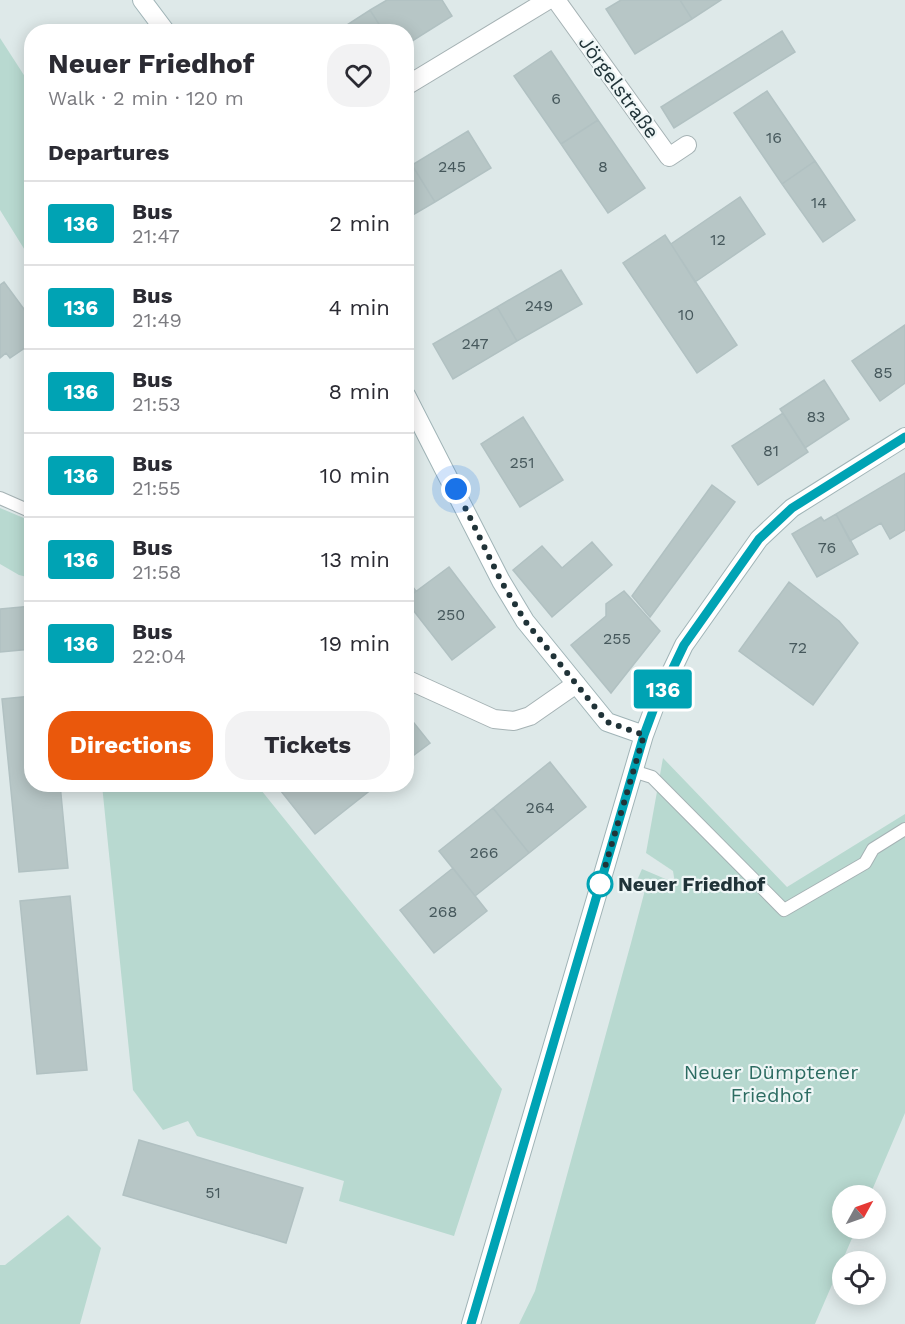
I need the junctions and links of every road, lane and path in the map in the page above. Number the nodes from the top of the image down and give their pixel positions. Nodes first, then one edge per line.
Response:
1 (142, 0) edge
2 (548, 0) edge
3 (556, 0) edge
4 (160, 24) edge
5 (414, 81) edge
6 (687, 145) dead end
7 (414, 411) edge
8 (905, 437) edge
9 (0, 498) edge
10 (24, 508) edge
11 (414, 683) edge
12 (576, 684) junction
13 (644, 735) junction
14 (633, 771) junction
15 (905, 830) edge
16 (471, 1324) edge

1 - 4 street
2 - 5 street
3 - 6 street, Jörgelstraße
7 - 12 street
8 - 13 street
9 - 10 lane
11 - 12 street
12 - 13 street
13 - 14 street
14 - 15 lane
14 - 16 street

